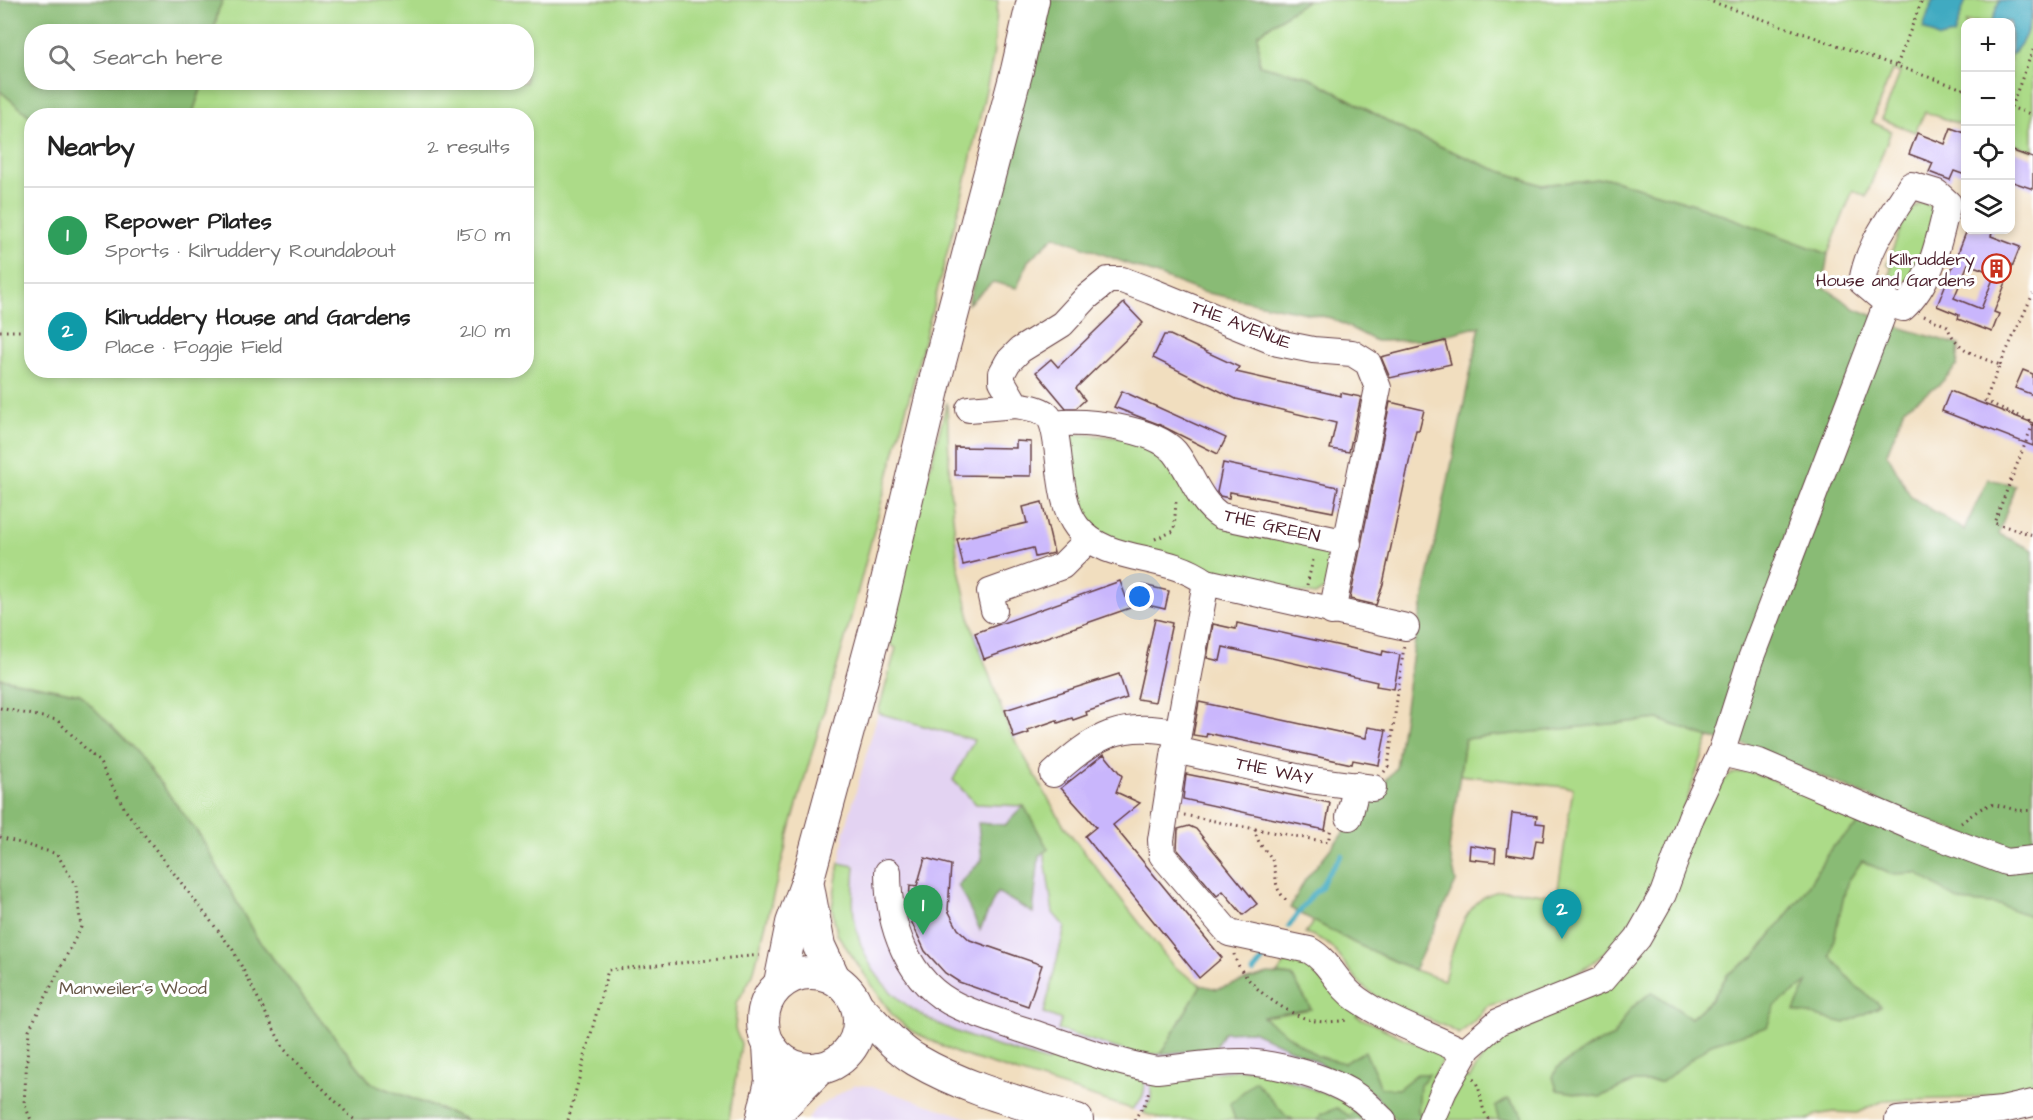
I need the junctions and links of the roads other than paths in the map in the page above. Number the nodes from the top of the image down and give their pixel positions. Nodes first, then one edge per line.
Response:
1 (1033, 0) edge
2 (1895, 305) road end
3 (1016, 405) junction
4 (969, 409) dead end
5 (1055, 424) junction
6 (1089, 539) junction
7 (1348, 543) junction
8 (1199, 577) junction
9 (990, 593) dead end
10 (1332, 612) junction
11 (1406, 627) road end
12 (1176, 742) junction
13 (1721, 753) junction
14 (1053, 774) dead end
15 (1341, 819) road end
16 (2033, 859) edge
17 (888, 872) dead end
18 (807, 882) junction
19 (834, 978) junction
20 (780, 983) junction
21 (857, 1006) junction
22 (769, 1044) junction
23 (913, 1059) junction
24 (834, 1060) junction
25 (1460, 1060) junction
26 (2033, 1103) edge
27 (2003, 1115) edge
28 (762, 1120) edge
29 (769, 1120) edge
30 (1077, 1120) edge
31 (1383, 1120) edge
32 (1431, 1120) edge
33 (1898, 1120) edge

1 - 18 main road
2 - 13 street
3 - 4 street
3 - 5 street
3 - 7 street, THE AVENUE
5 - 6 street
5 - 7 street, THE GREEN
6 - 8 street
6 - 9 street
7 - 10 street, THE AVENUE
8 - 10 street
8 - 12 street
10 - 11 street
12 - 14 street, THE WAY
12 - 15 street, THE WAY
12 - 25 street
13 - 16 street
13 - 25 street
17 - 31 street
18 - 19 main road
18 - 20 main road
19 - 20 main road
19 - 21 main road
20 - 22 main road
21 - 23 main road
21 - 24 main road
22 - 24 main road
22 - 28 main road
23 - 24 main road
23 - 30 main road
24 - 29 main road
25 - 32 street
26 - 27 street
27 - 33 street

